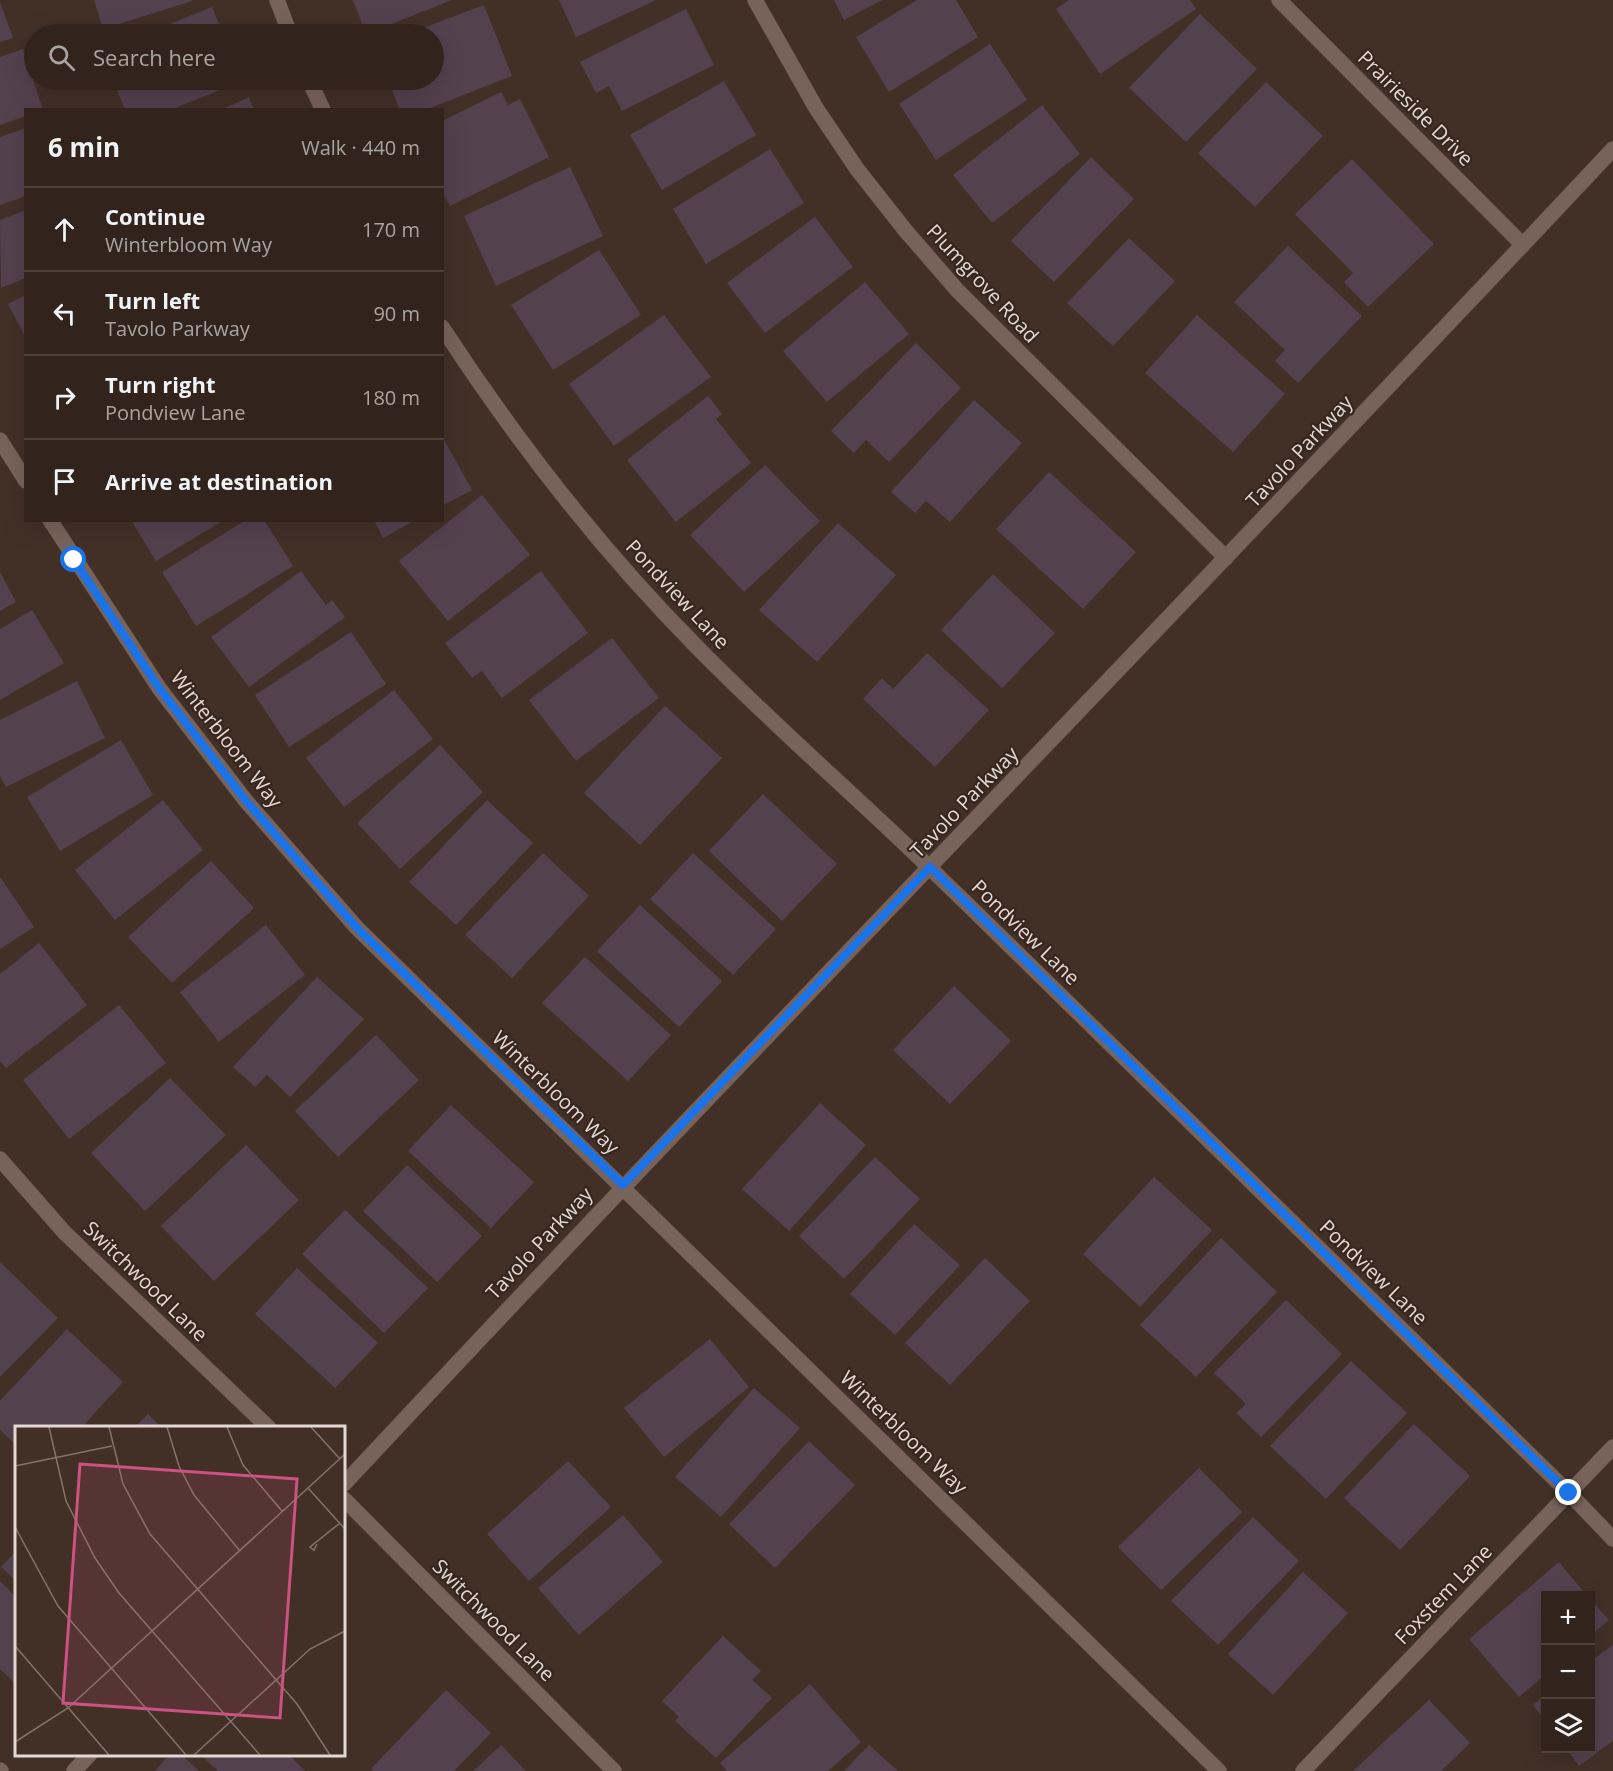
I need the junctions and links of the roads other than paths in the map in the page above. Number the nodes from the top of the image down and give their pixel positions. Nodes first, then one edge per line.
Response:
1 (277, 0) edge
2 (755, 0) edge
3 (1279, 0) edge
4 (286, 24) edge
5 (314, 90) edge
6 (322, 108) edge
7 (1613, 148) edge
8 (1523, 245) junction
9 (444, 330) edge
10 (0, 440) edge
11 (24, 478) edge
12 (51, 522) edge
13 (1226, 558) junction
14 (930, 867) junction
15 (0, 1159) edge
16 (623, 1185) junction
17 (267, 1426) edge
18 (1613, 1447) edge
19 (345, 1483) edge
20 (1569, 1493) junction
21 (345, 1500) edge
22 (1613, 1539) edge
23 (89, 1756) edge
24 (74, 1771) edge
25 (614, 1771) edge
26 (1219, 1771) edge
27 (1304, 1771) edge

1 - 4 street
2 - 13 street, Plumgrove Road
3 - 8 street, Prairieside Drive
5 - 6 street
7 - 8 street, Tavolo Parkway
8 - 13 street, Tavolo Parkway
9 - 14 street, Pondview Lane
10 - 11 street
12 - 16 street, Winterbloom Way
13 - 14 street, Tavolo Parkway
14 - 16 street, Tavolo Parkway
14 - 20 street, Pondview Lane
15 - 17 street, Switchwood Lane
16 - 19 street, Tavolo Parkway
16 - 26 street, Winterbloom Way
18 - 20 street, Foxstem Lane
20 - 22 street, Pondview Lane
20 - 27 street, Foxstem Lane
21 - 25 street, Switchwood Lane
23 - 24 street

